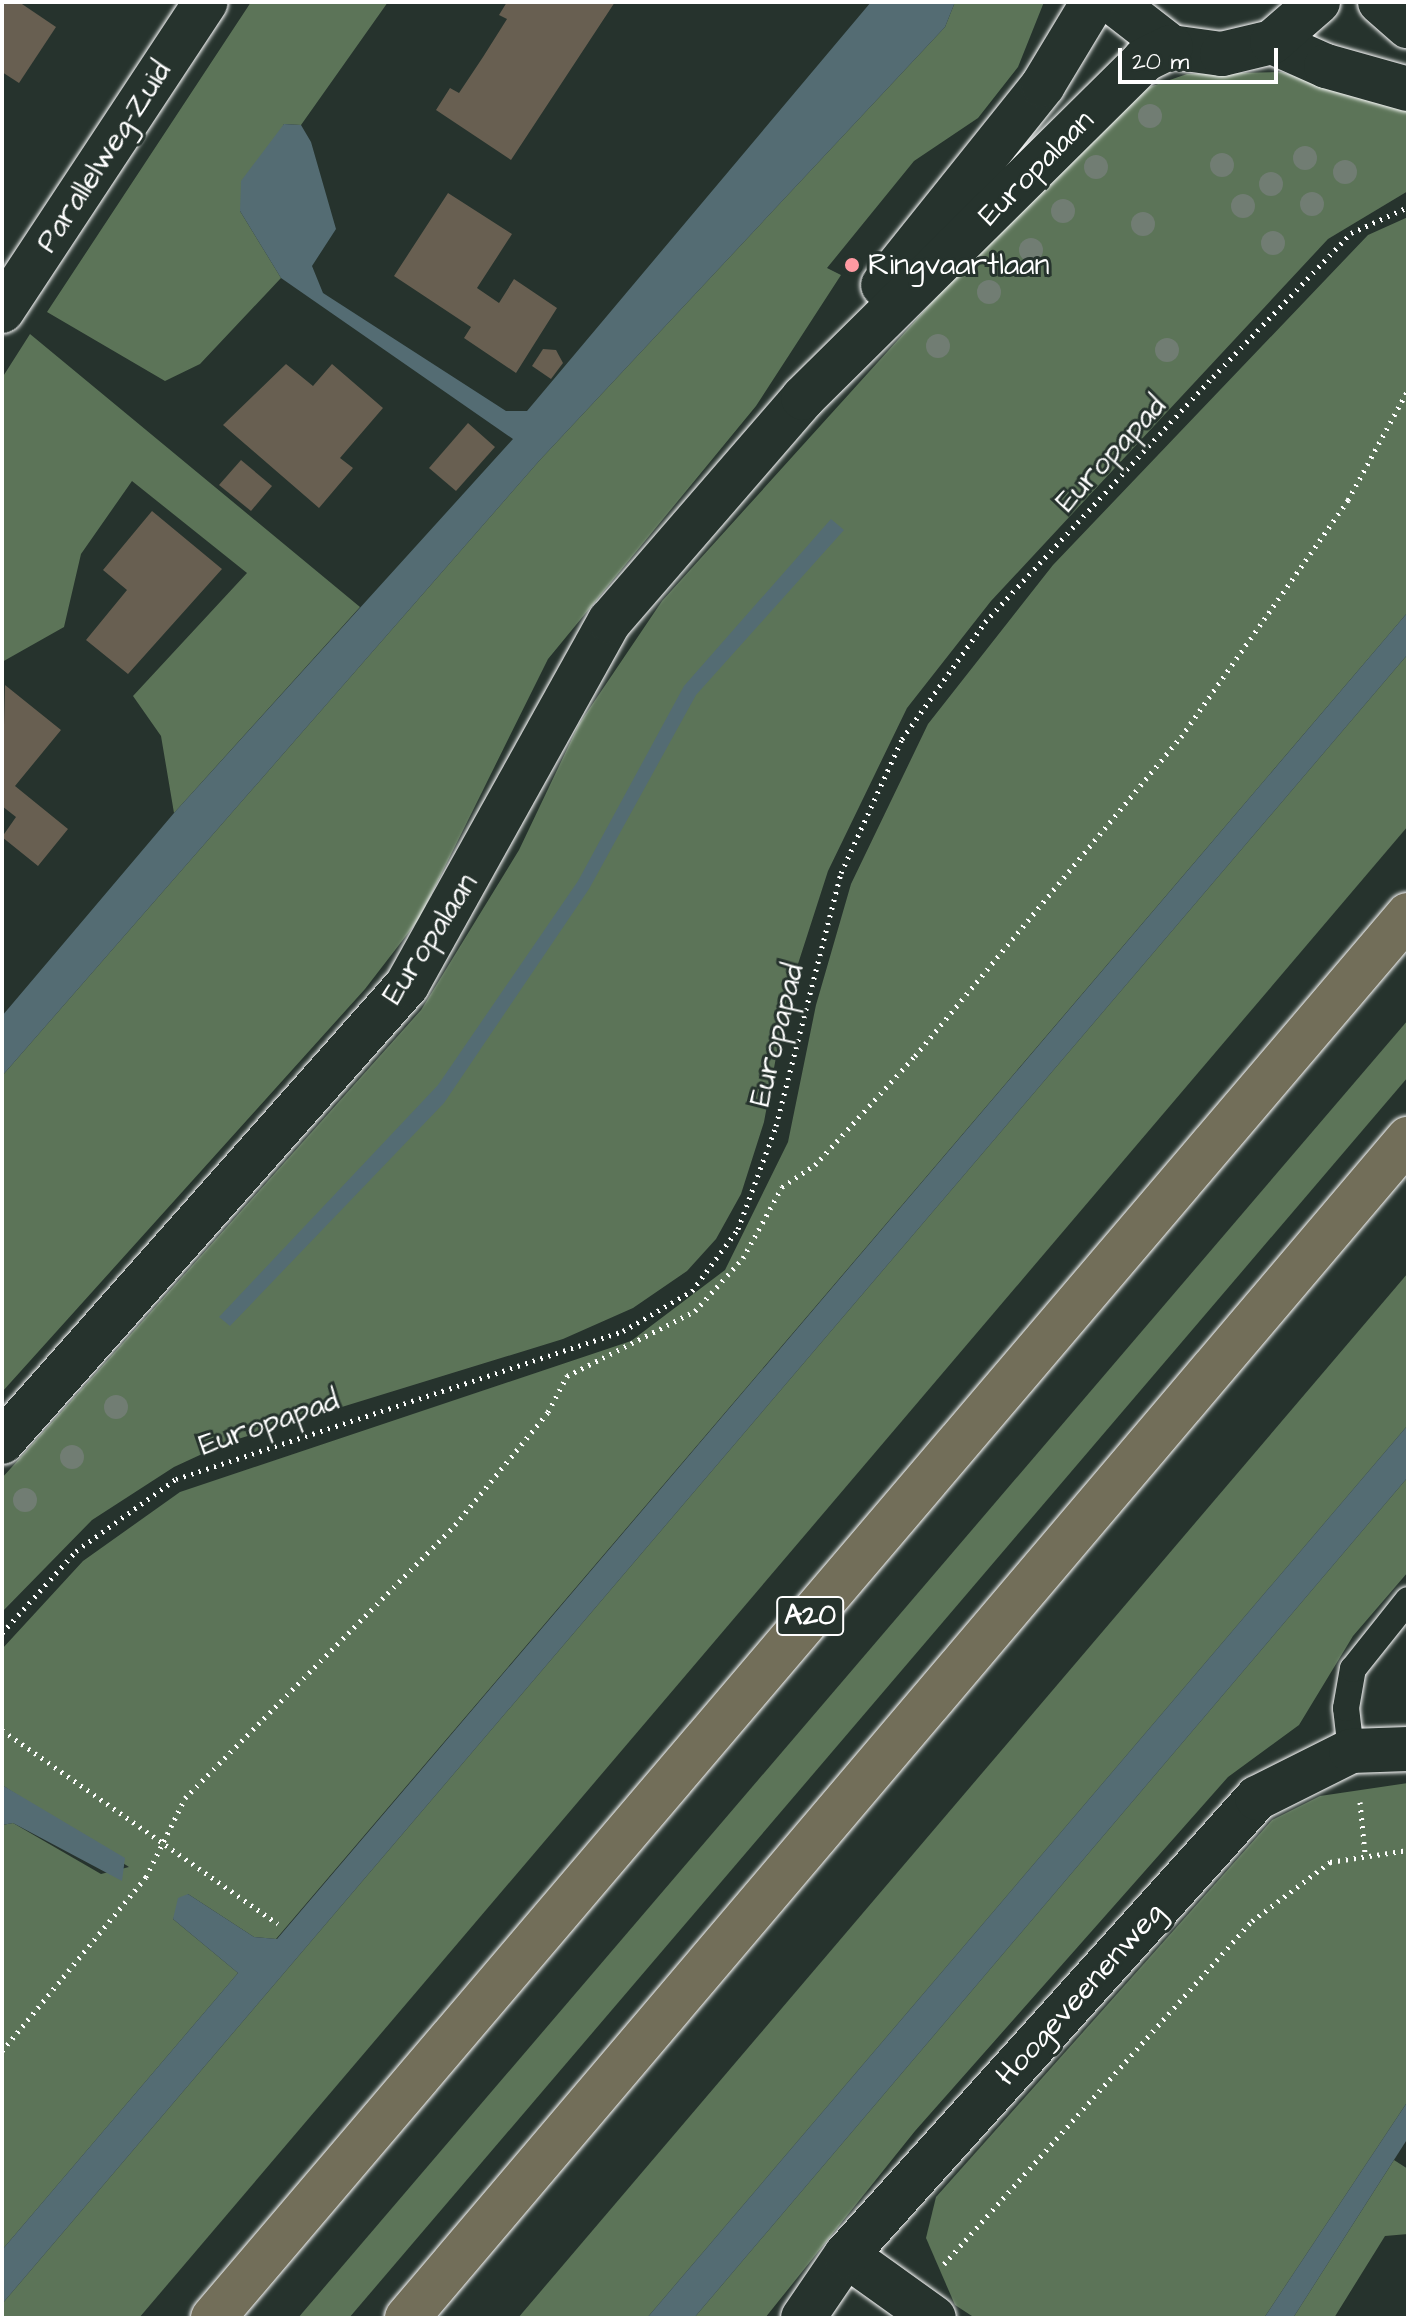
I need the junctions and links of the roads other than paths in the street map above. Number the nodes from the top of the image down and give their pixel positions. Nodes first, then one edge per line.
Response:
1 (206, 2) edge
2 (1093, 2) edge
3 (1113, 2) edge
4 (1318, 2) edge
5 (1380, 2) edge
6 (1408, 26) edge
7 (1272, 42) junction
8 (1171, 47) junction
9 (1408, 89) edge
10 (2, 311) edge
11 (803, 398) junction
12 (1408, 915) edge
13 (1408, 1139) edge
14 (2, 1442) edge
15 (1408, 1600) edge
16 (1408, 1749) edge
17 (1351, 1751) junction
18 (846, 2255) junction
19 (918, 2308) edge
20 (213, 2318) edge
21 (407, 2318) edge
22 (803, 2318) edge

1 - 10 main road, Parallelweg-Zuid
2 - 11 main road, Europalaan
3 - 8 main road
4 - 7 main road
5 - 6 main road
7 - 8 main road
7 - 9 main road
8 - 11 main road, Europalaan
11 - 14 main road, Europalaan
12 - 20 highway, A20
13 - 21 highway
15 - 17 lane
16 - 17 main road, Hoogeveenenweg
17 - 18 main road, Hoogeveenenweg
18 - 19 main road
18 - 22 main road, Hoogeveenenweg

